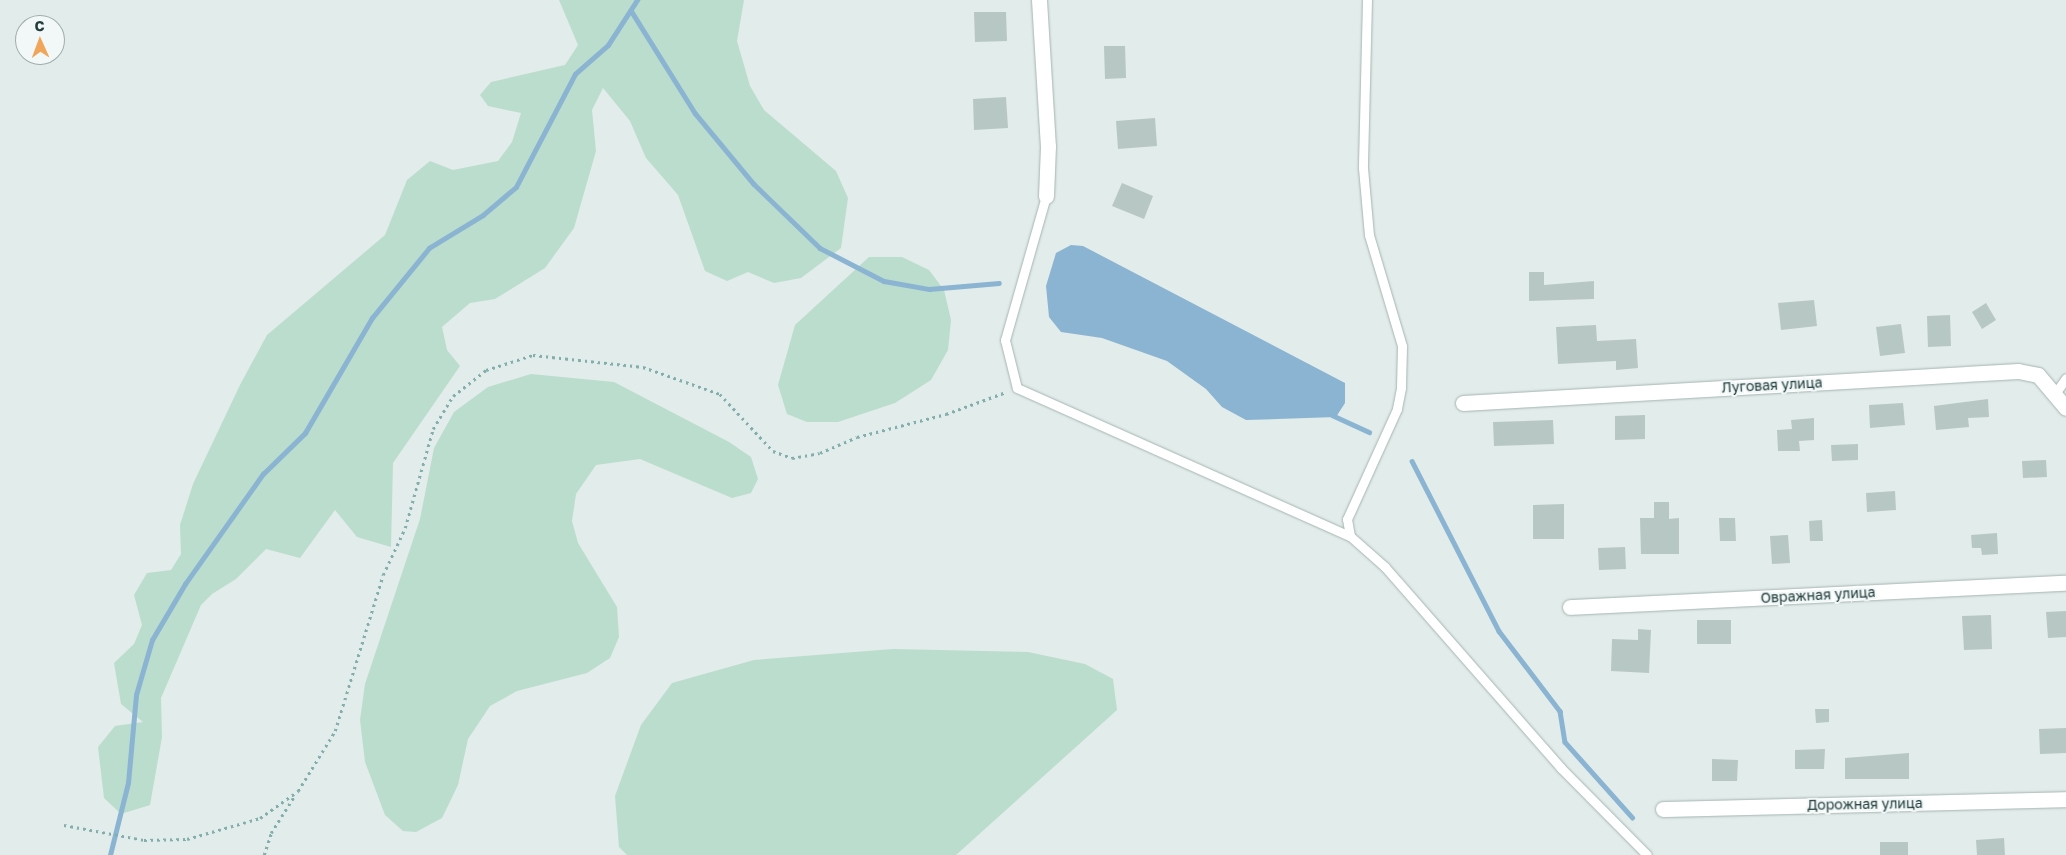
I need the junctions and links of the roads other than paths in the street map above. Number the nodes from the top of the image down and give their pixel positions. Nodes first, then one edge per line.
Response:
1 (1039, 0) edge
2 (1367, 0) edge
3 (1046, 196) joint
4 (2066, 378) edge
5 (2056, 392) junction
6 (1463, 403) dead end
7 (2066, 408) edge
8 (1350, 536) junction
9 (2066, 583) edge
10 (1570, 607) dead end
11 (2066, 799) edge
12 (1663, 809) dead end
13 (1647, 855) edge

1 - 3 street
2 - 8 lane
3 - 8 lane
4 - 5 lane
5 - 6 street, Луговая улица
5 - 7 street, Луговая улица
8 - 13 lane
9 - 10 street, Овражная улица
11 - 12 street, Дорожная улица

